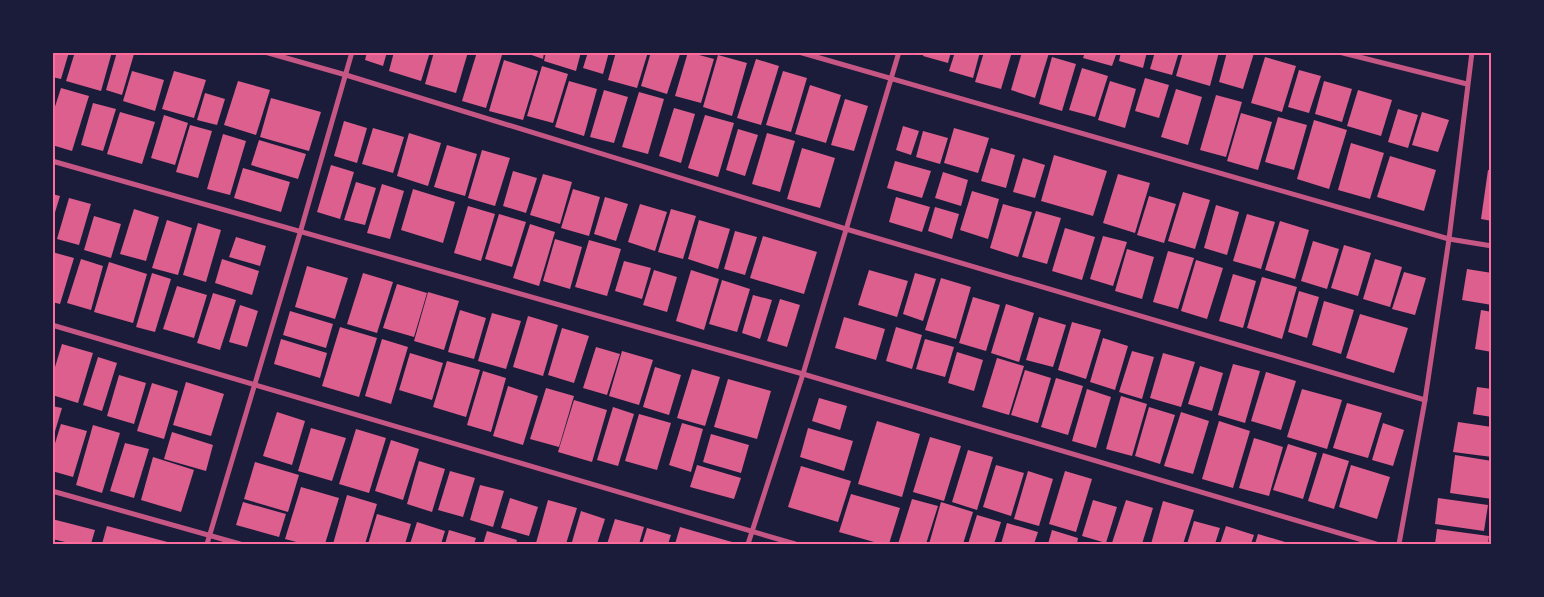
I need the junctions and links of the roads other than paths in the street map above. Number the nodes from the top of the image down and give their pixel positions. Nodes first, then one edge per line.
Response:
1 (265, 52) edge
2 (352, 52) edge
3 (799, 52) edge
4 (899, 52) edge
5 (1339, 52) edge
6 (1472, 52) edge
7 (346, 75) junction
8 (891, 80) junction
9 (1467, 84) junction
10 (52, 161) edge
11 (846, 229) junction
12 (300, 233) junction
13 (1449, 239) junction
14 (1492, 246) edge
15 (52, 325) edge
16 (803, 374) junction
17 (254, 385) junction
18 (1425, 400) junction
19 (52, 491) edge
20 (752, 532) junction
21 (210, 534) junction
22 (207, 544) edge
23 (240, 544) edge
24 (748, 544) edge
25 (795, 544) edge
26 (1376, 544) edge
27 (1399, 544) edge

1 - 7 street
2 - 7 street
3 - 8 street
4 - 8 street
5 - 9 street
6 - 9 street
7 - 11 street
7 - 12 street
8 - 11 street
8 - 13 street
9 - 13 street
10 - 12 street
11 - 16 street
11 - 18 street
12 - 16 street
12 - 17 street
13 - 14 street
13 - 18 street
15 - 17 street
16 - 20 street
16 - 26 street
17 - 20 street
17 - 21 street
18 - 27 street
19 - 21 street
20 - 24 street
20 - 25 street
21 - 22 street
21 - 23 street

